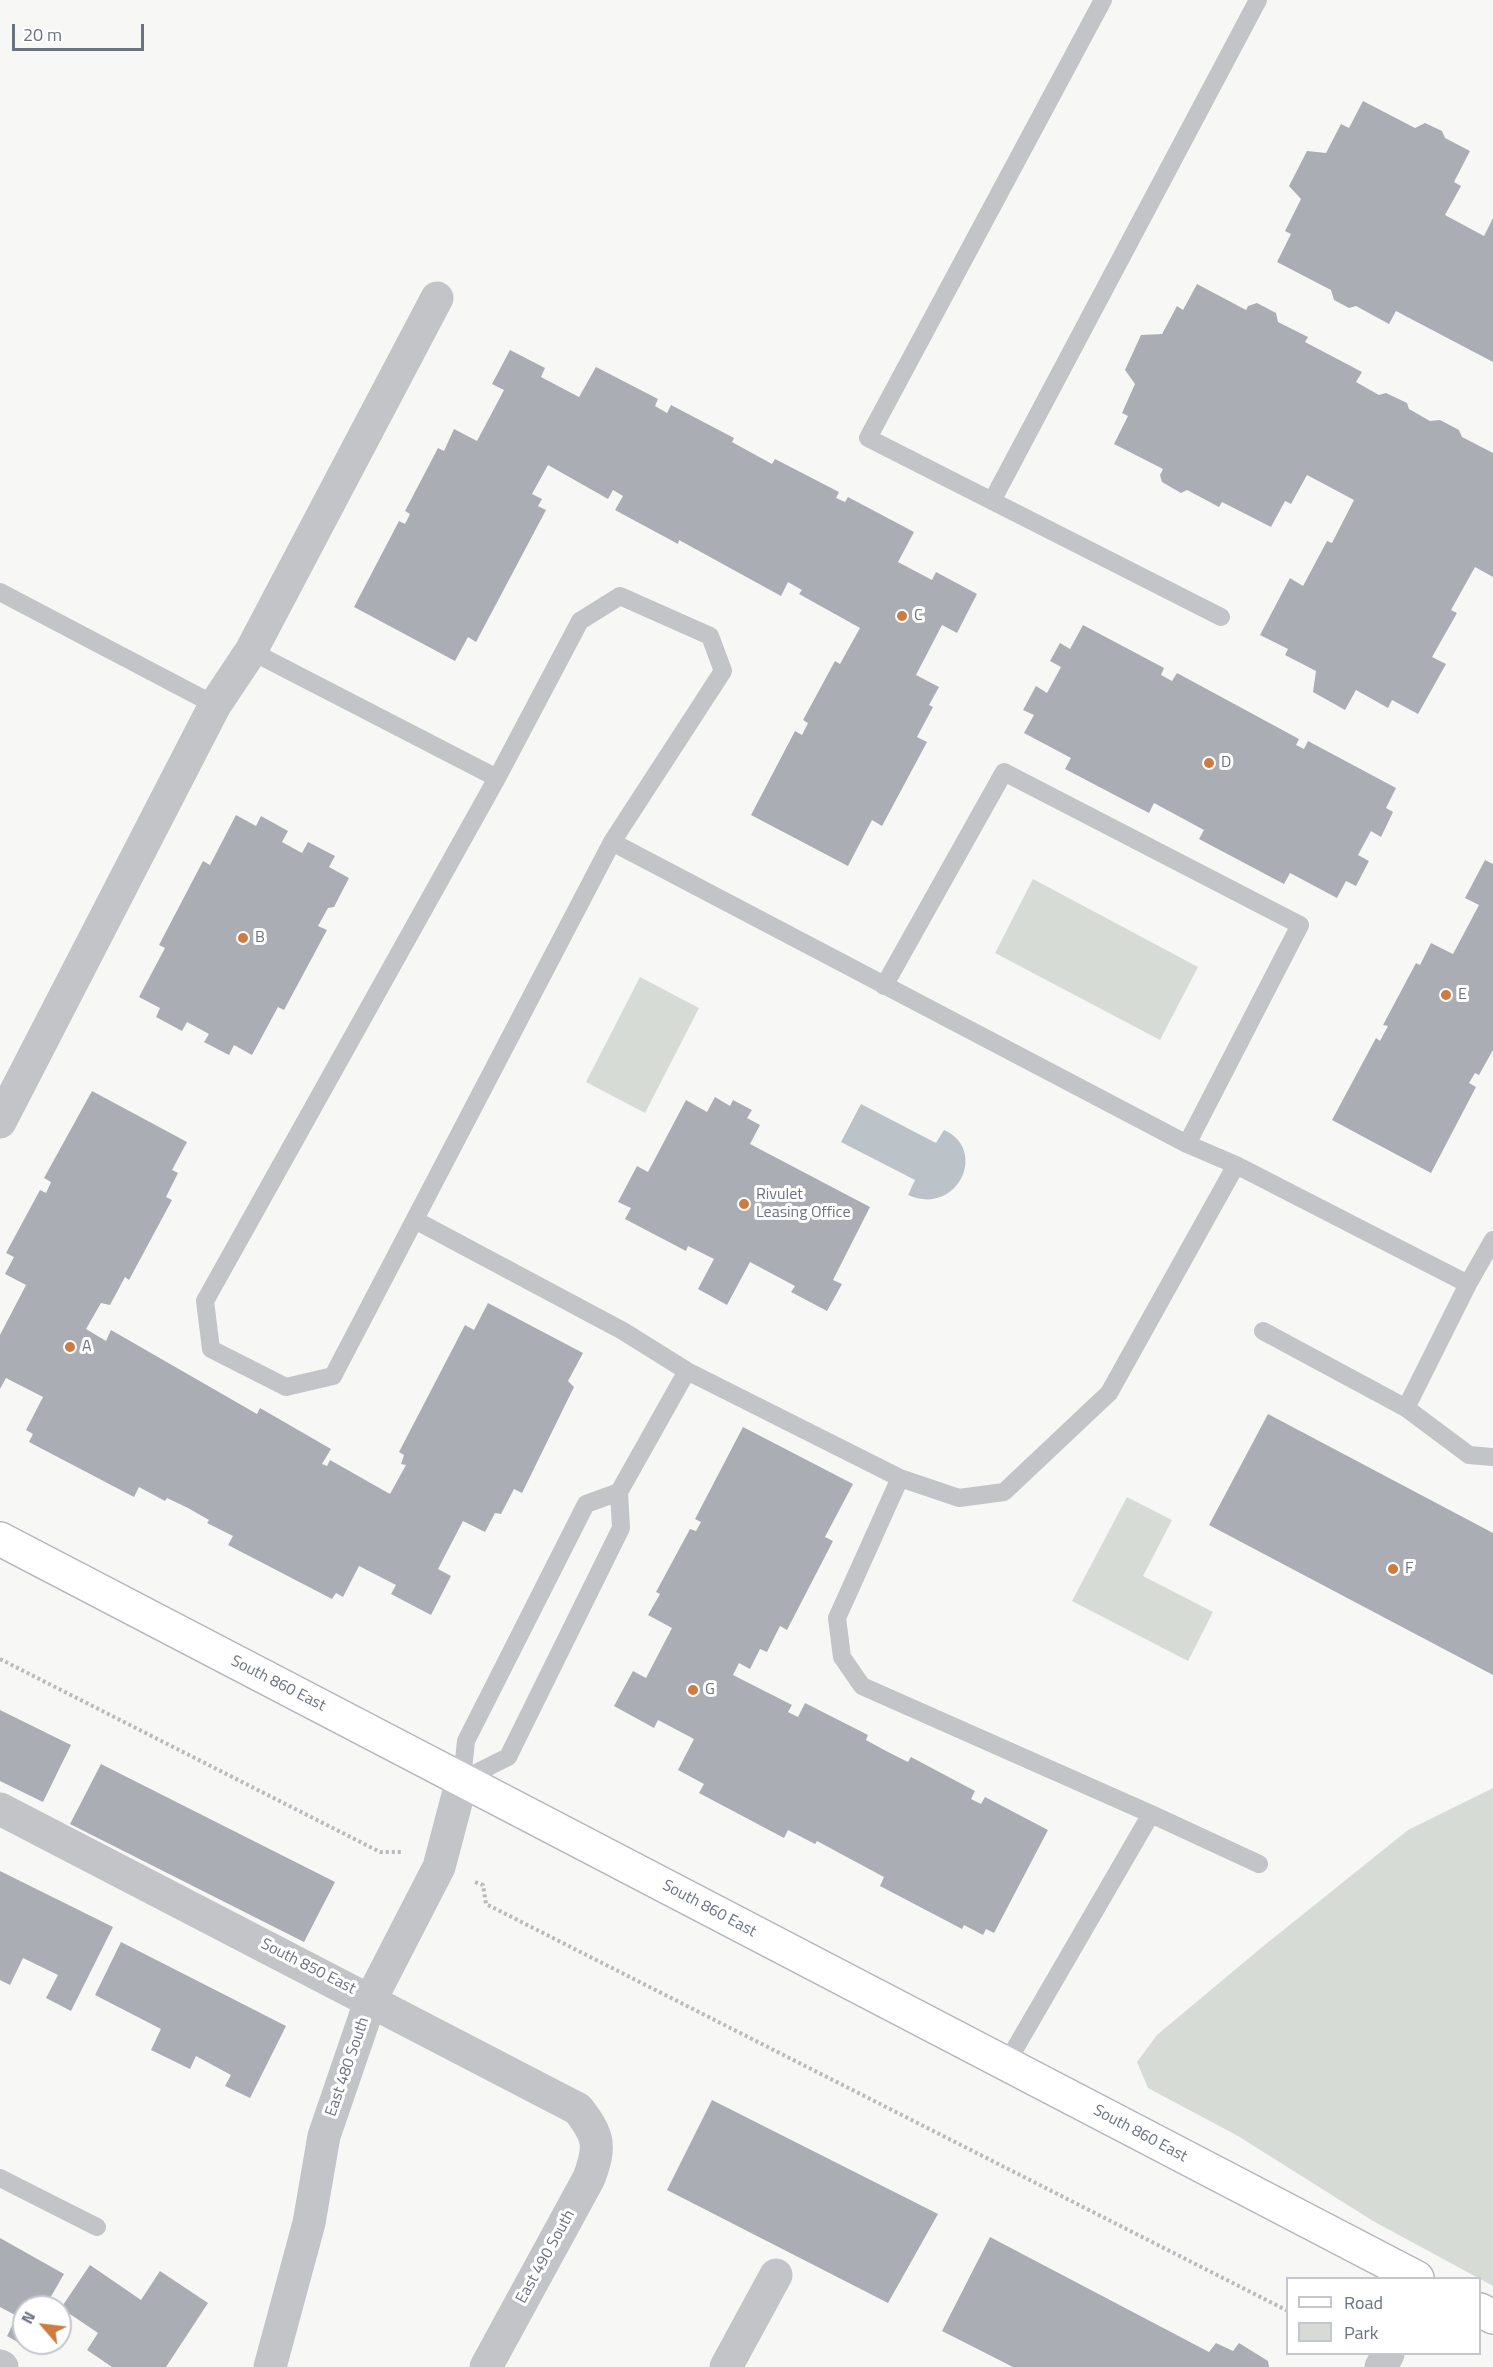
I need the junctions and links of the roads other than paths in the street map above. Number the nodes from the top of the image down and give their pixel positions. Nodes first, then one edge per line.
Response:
1 (1103, 0) edge
2 (1258, 0) edge
3 (437, 298) dead end
4 (992, 501) junction
5 (0, 592) edge
6 (1221, 617) dead end
7 (251, 651) junction
8 (215, 705) junction
9 (497, 778) junction
10 (612, 842) junction
11 (884, 986) junction
12 (0, 1122) edge
13 (1187, 1144) junction
14 (1236, 1165) junction
15 (415, 1220) junction
16 (1493, 1240) edge
17 (1468, 1284) junction
18 (1263, 1332) dead end
19 (687, 1371) junction
20 (1406, 1408) junction
21 (1493, 1456) edge
22 (900, 1478) junction
23 (619, 1492) junction
24 (0, 1539) edge
25 (462, 1780) junction
26 (0, 1809) edge
27 (1151, 1814) junction
28 (1259, 1864) dead end
29 (371, 1999) junction
30 (1006, 2064) junction
31 (598, 2145) joint
32 (0, 2178) edge
33 (97, 2227) dead end
34 (776, 2276) dead end
35 (1415, 2277) edge
36 (270, 2367) edge
37 (486, 2367) edge
38 (726, 2367) edge

1 - 4 lane
2 - 4 lane
3 - 7 street
4 - 6 lane
5 - 8 lane
7 - 8 street
7 - 9 lane
8 - 12 street
9 - 10 lane
9 - 15 lane
10 - 11 lane
10 - 15 lane
11 - 13 lane
11 - 13 lane
13 - 14 lane
14 - 17 lane
14 - 22 lane
15 - 19 lane
16 - 17 lane
17 - 20 lane
18 - 20 lane
19 - 22 lane
19 - 23 lane
20 - 21 lane
22 - 27 lane
23 - 25 lane
23 - 25 lane
24 - 25 street, South 860 East
25 - 29 street, East 480 South
25 - 30 street, South 860 East
26 - 29 street, South 850 East
27 - 28 lane
27 - 30 lane
29 - 31 street, South 850 East
29 - 36 street, East 480 South
30 - 35 street, South 860 East
31 - 37 street, East 490 South
32 - 33 lane
34 - 38 street

